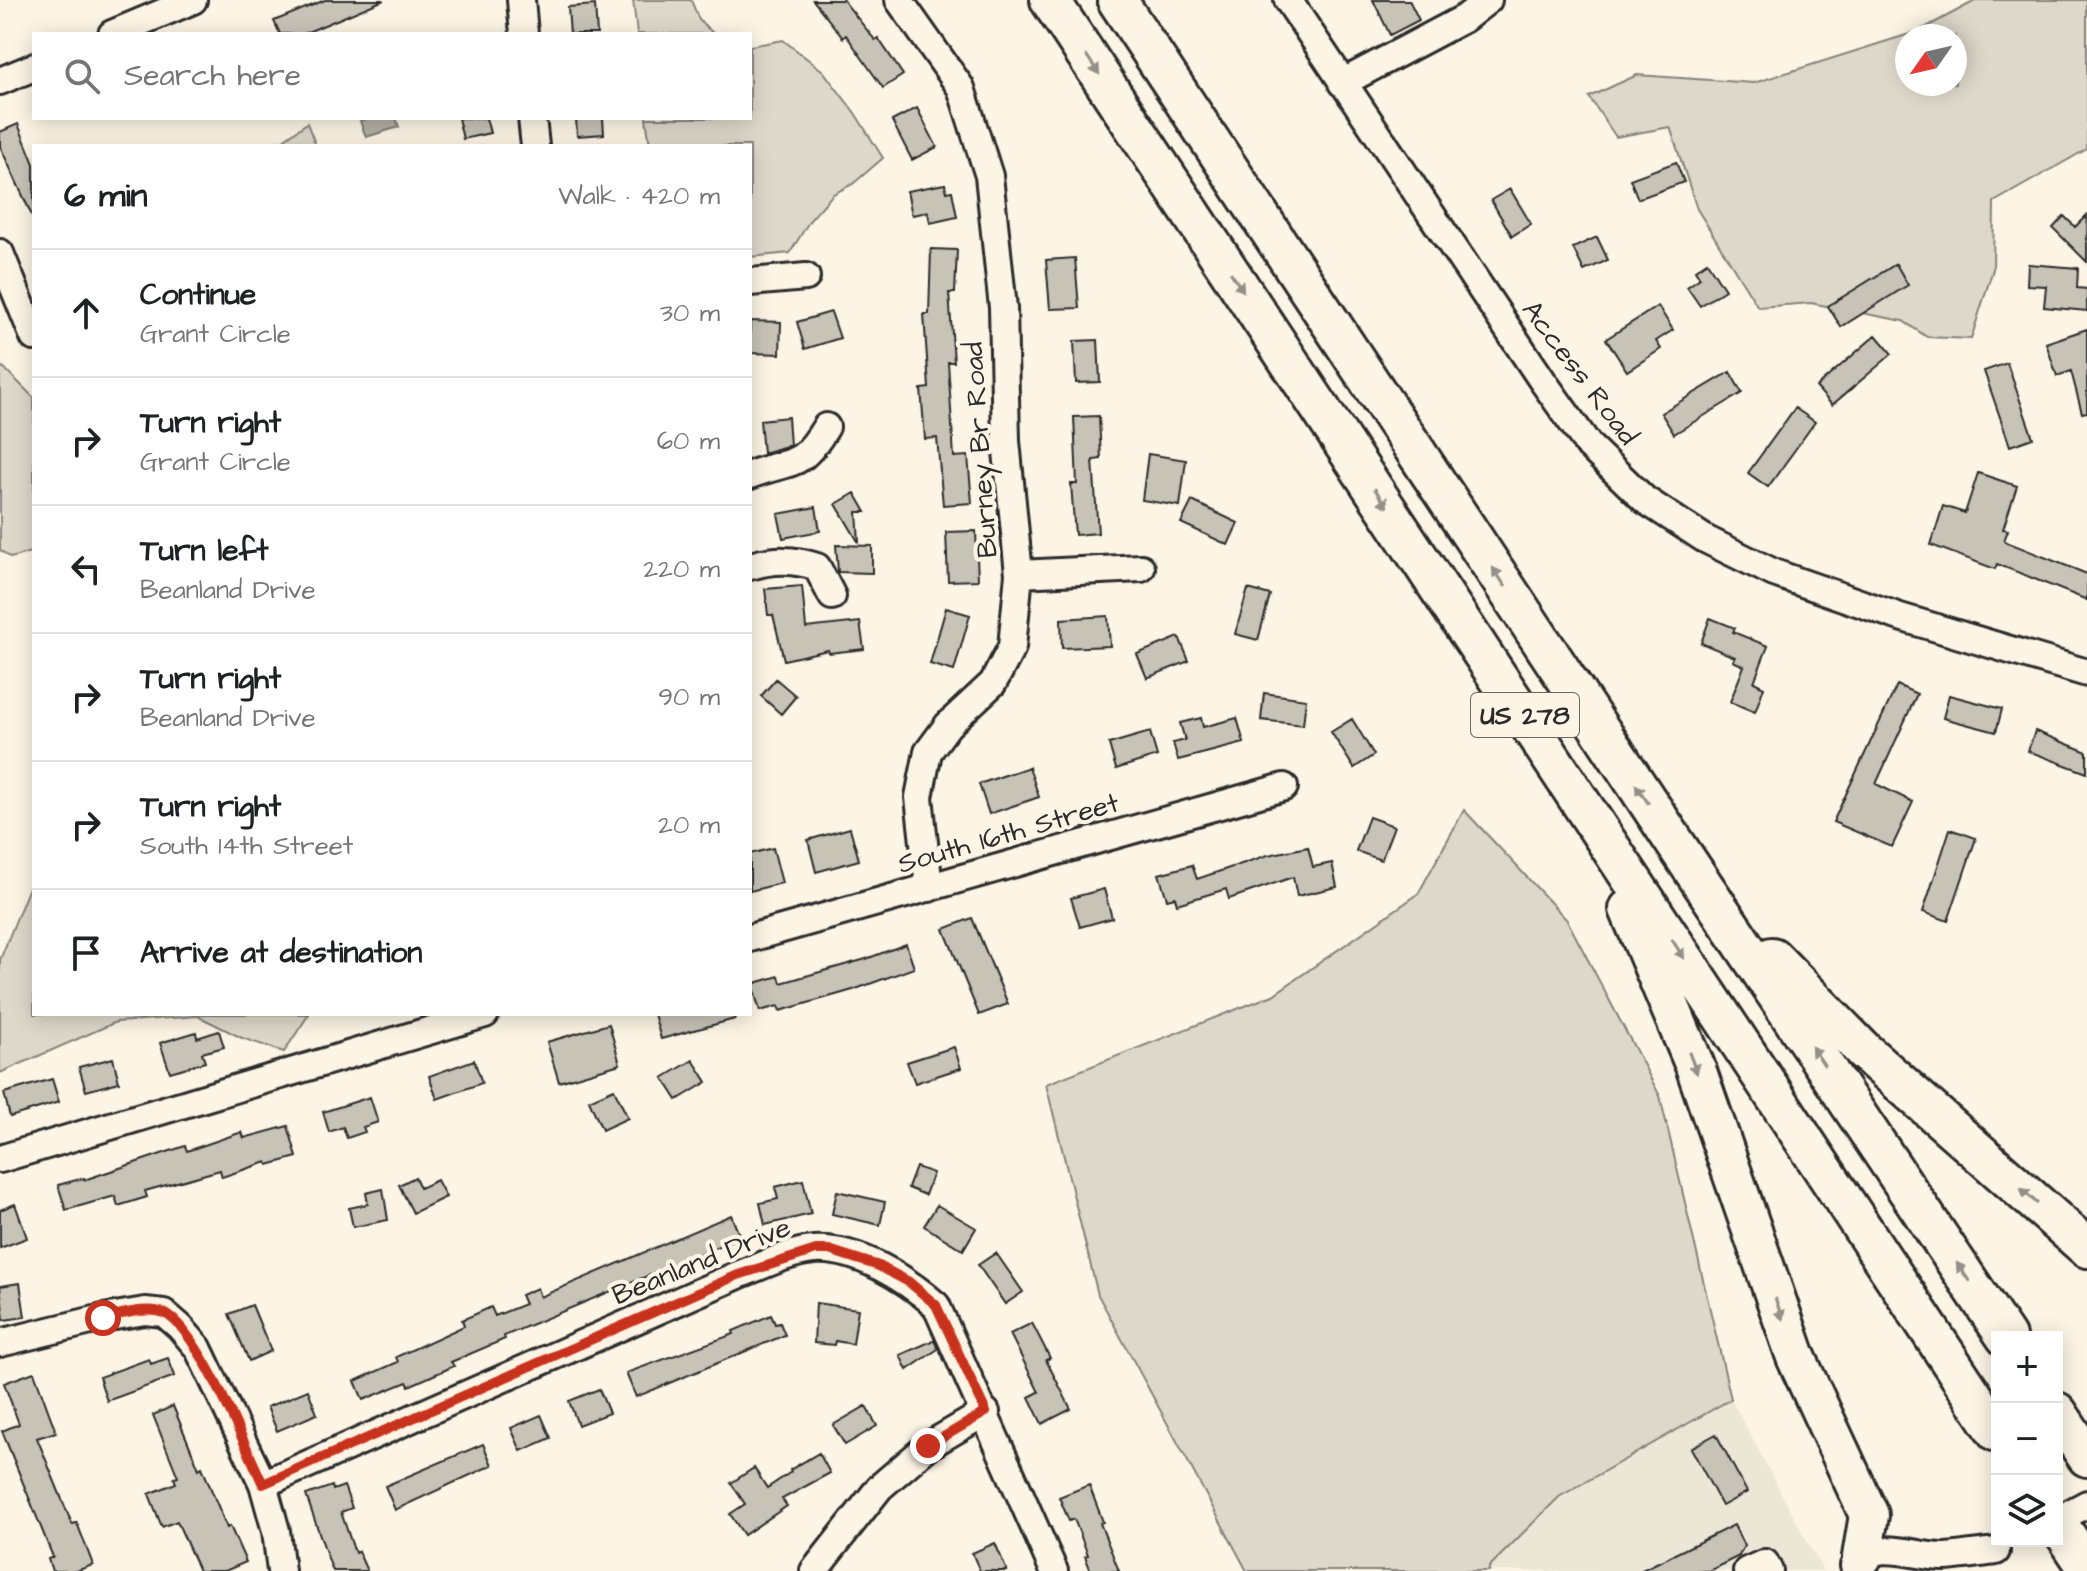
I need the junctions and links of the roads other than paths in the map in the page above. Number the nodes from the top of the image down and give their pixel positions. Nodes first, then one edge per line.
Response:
1 (193, 0) edge
2 (521, 0) edge
3 (899, 0) edge
4 (1050, 0) edge
5 (1117, 0) edge
6 (1288, 0) edge
7 (1488, 0) edge
8 (117, 32) edge
9 (524, 32) edge
10 (32, 68) edge
11 (0, 81) edge
12 (1342, 83) junction
13 (532, 120) edge
14 (535, 144) edge
15 (0, 253) edge
16 (806, 277) dead end
17 (752, 282) edge
18 (32, 332) edge
19 (826, 427) dead end
20 (752, 474) edge
21 (752, 565) edge
22 (1141, 568) dead end
23 (1019, 574) junction
24 (832, 596) dead end
25 (2087, 673) edge
26 (1284, 787) dead end
27 (1572, 787) junction
28 (1675, 843) junction
29 (929, 888) junction
30 (752, 937) edge
31 (478, 1016) edge
32 (0, 1159) edge
33 (2087, 1248) edge
34 (2002, 1331) edge
35 (0, 1343) edge
36 (986, 1412) junction
37 (2063, 1421) edge
38 (1991, 1423) edge
39 (2087, 1457) edge
40 (263, 1484) junction
41 (2087, 1504) edge
42 (2063, 1518) edge
43 (2063, 1530) edge
44 (2000, 1547) edge
45 (2005, 1547) edge
46 (1856, 1564) edge
47 (2087, 1567) edge
48 (281, 1571) edge
49 (814, 1571) edge
50 (1054, 1571) edge
51 (1747, 1571) edge
52 (1769, 1571) edge
53 (1976, 1571) edge

1 - 8 street
2 - 9 street
3 - 23 street, Burney Br Road
4 -> 27 highway, US 278
28 -> 5 highway, US 278
6 - 12 street, Access Road
7 - 12 street
10 - 11 street
12 - 25 street, Access Road
13 - 14 street
15 - 18 street
16 - 17 street
19 - 20 street
21 - 24 street
22 - 23 street
23 - 29 street, Burney Br Road
26 - 29 street, South 16th Street
27 -> 38 highway, US 278
27 -> 46 highway
33 -> 28 highway
34 -> 28 highway, US 278
29 - 30 street, South 16th Street
31 - 32 street
35 - 40 street
36 - 40 street, Beanland Drive
36 - 49 street
36 - 50 street, Beanland Drive
37 - 39 highway
40 - 48 street
41 - 42 street
43 - 47 highway
44 - 46 street
45 - 53 street
51 - 52 street

